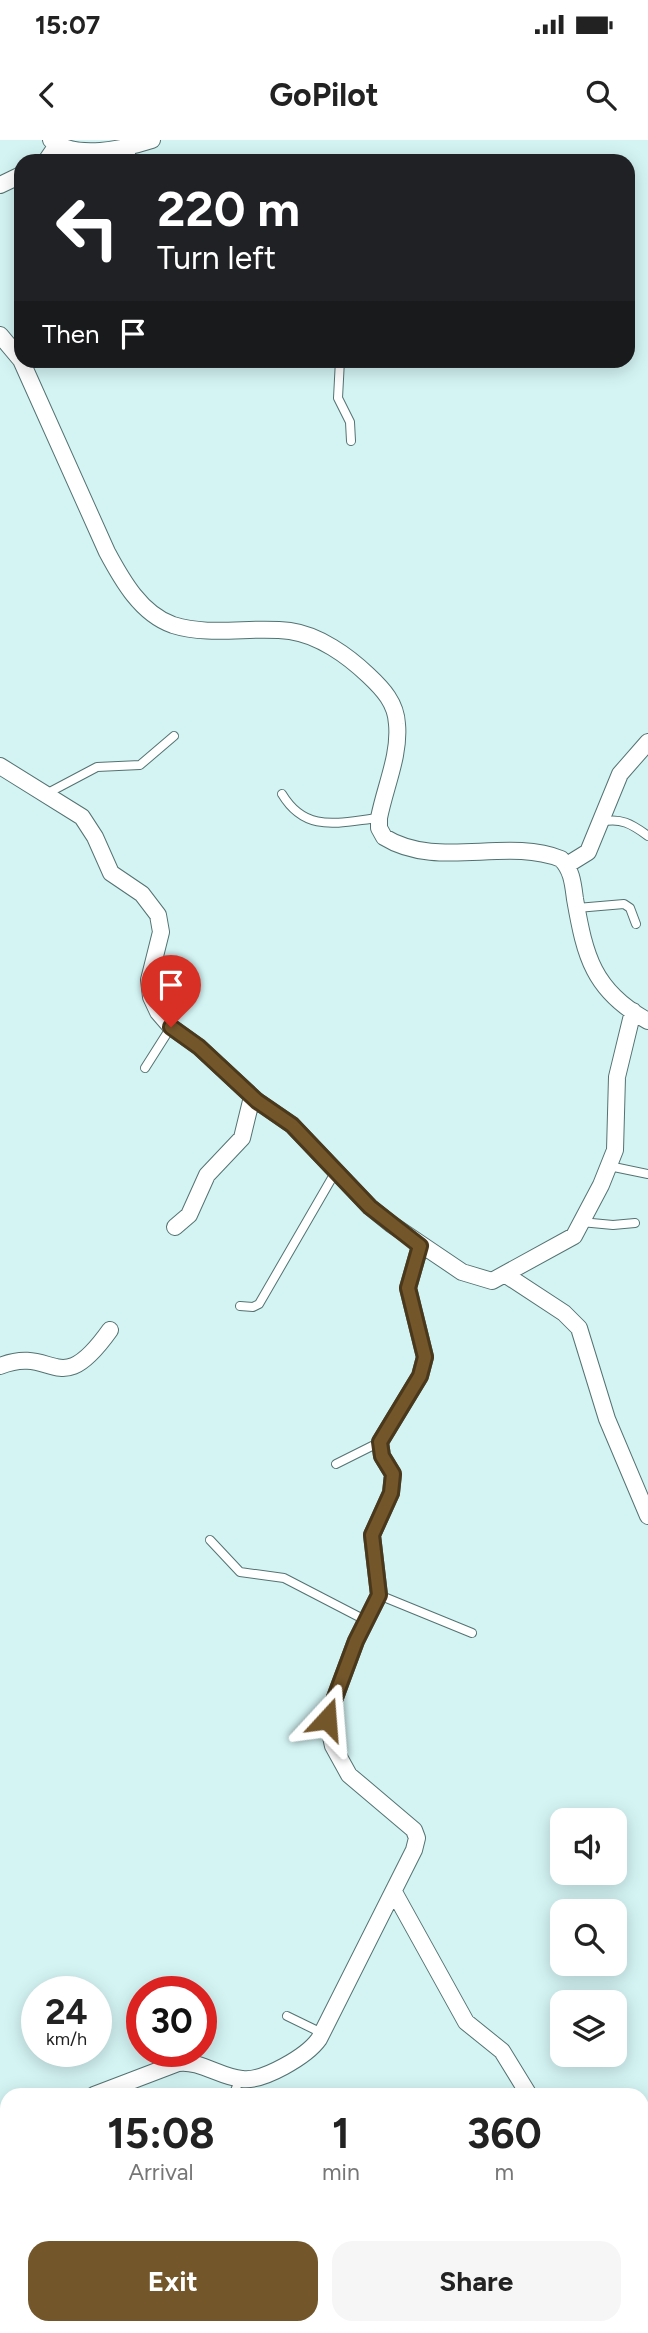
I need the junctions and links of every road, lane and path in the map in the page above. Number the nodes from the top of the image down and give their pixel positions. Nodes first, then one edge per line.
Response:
1 (152, 140) edge
2 (51, 153) edge
3 (131, 154) edge
4 (0, 335) edge
5 (14, 352) edge
6 (25, 368) edge
7 (340, 368) edge
8 (351, 441) dead end
9 (174, 736) dead end
10 (648, 742) edge
11 (0, 766) edge
12 (46, 794) junction
13 (282, 794) dead end
14 (379, 818) junction
15 (601, 822) junction
16 (648, 836) edge
17 (567, 865) junction
18 (577, 908) junction
19 (636, 924) dead end
20 (633, 1011) junction
21 (648, 1021) edge
22 (171, 1027) junction
23 (145, 1068) dead end
24 (253, 1097) junction
25 (609, 1166) junction
26 (336, 1171) junction
27 (648, 1174) edge
28 (581, 1222) junction
29 (635, 1223) dead end
30 (175, 1227) dead end
31 (420, 1246) junction
32 (506, 1275) junction
33 (240, 1306) dead end
34 (110, 1330) dead end
35 (0, 1366) edge
36 (380, 1442) junction
37 (336, 1464) dead end
38 (648, 1516) edge
39 (210, 1540) dead end
40 (379, 1595) junction
41 (367, 1621) junction
42 (472, 1633) dead end
43 (394, 1892) junction
44 (288, 2016) dead end
45 (322, 2033) junction
46 (240, 2079) junction
47 (114, 2088) edge
48 (236, 2088) edge
49 (525, 2088) edge

1 - 3 street
2 - 3 street
4 - 5 street
6 - 14 street
7 - 8 lane
9 - 12 lane
10 - 15 street
11 - 12 street
12 - 22 street
13 - 14 lane
14 - 17 street
15 - 16 lane
15 - 17 street
17 - 18 street
18 - 19 lane
18 - 20 street
20 - 21 street
20 - 25 street
22 - 23 lane
22 - 24 street
24 - 26 street
24 - 30 street
25 - 27 lane
25 - 28 street
26 - 31 street
26 - 33 lane
28 - 29 lane
28 - 32 street
31 - 32 street
31 - 36 street
32 - 38 street
34 - 35 street
36 - 37 lane
36 - 40 street
39 - 41 lane
40 - 41 street
40 - 42 lane
41 - 43 street
43 - 45 street
43 - 49 street
44 - 45 lane
45 - 46 street
46 - 47 street
46 - 48 lane

